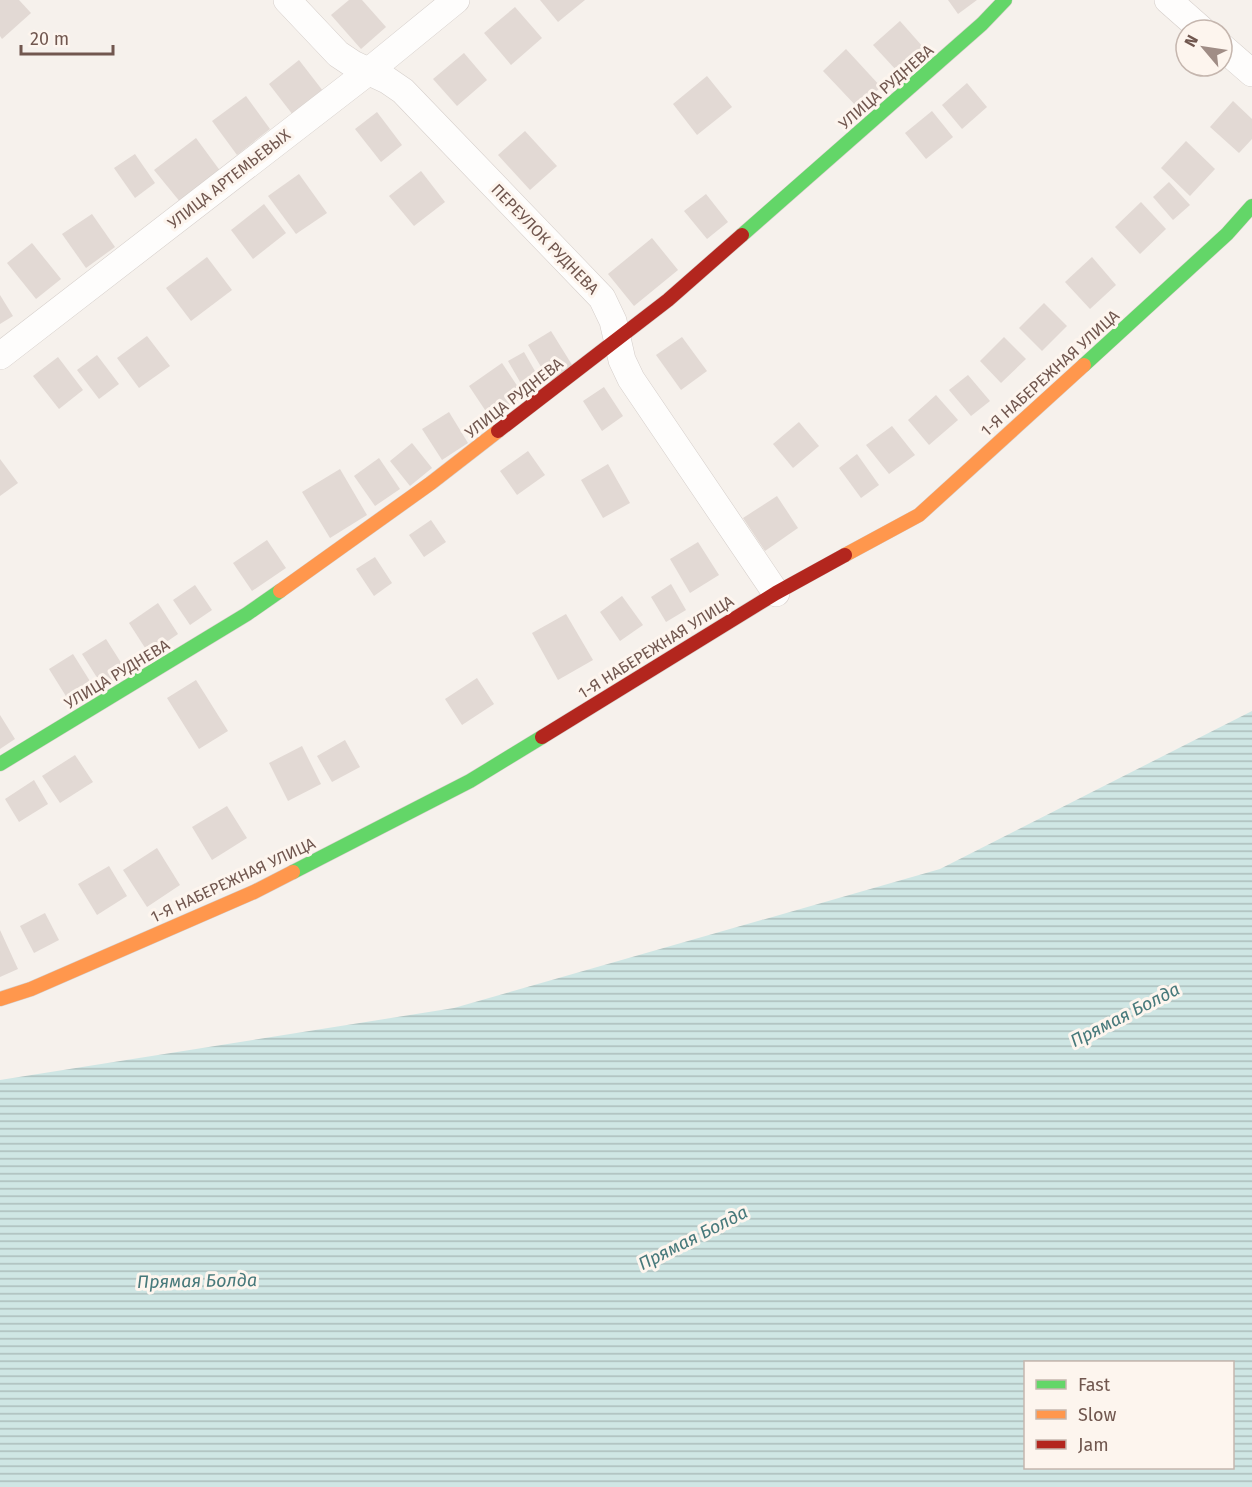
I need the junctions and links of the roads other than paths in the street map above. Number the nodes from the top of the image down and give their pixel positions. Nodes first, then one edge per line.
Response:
1 (287, 0) edge
2 (456, 0) edge
3 (1005, 0) edge
4 (1168, 0) edge
5 (1188, 18) edge
6 (1234, 57) edge
7 (369, 71) junction
8 (1252, 73) edge
9 (1252, 206) edge
10 (617, 339) junction
11 (0, 356) edge
12 (776, 593) junction
13 (0, 764) edge
14 (0, 999) edge

1 - 7 street, ПЕРЕУЛОК РУДНЕВА
2 - 7 street, УЛИЦА АРТЕМЬЕВЫХ
3 - 10 street, УЛИЦА РУДНЕВА
4 - 5 street
6 - 8 street
7 - 10 street, ПЕРЕУЛОК РУДНЕВА
7 - 11 street, УЛИЦА АРТЕМЬЕВЫХ
9 - 12 street, 1-Я НАБЕРЕЖНАЯ УЛИЦА
10 - 12 street, ПЕРЕУЛОК РУДНЕВА
10 - 13 street, УЛИЦА РУДНЕВА
12 - 14 street, 1-Я НАБЕРЕЖНАЯ УЛИЦА

